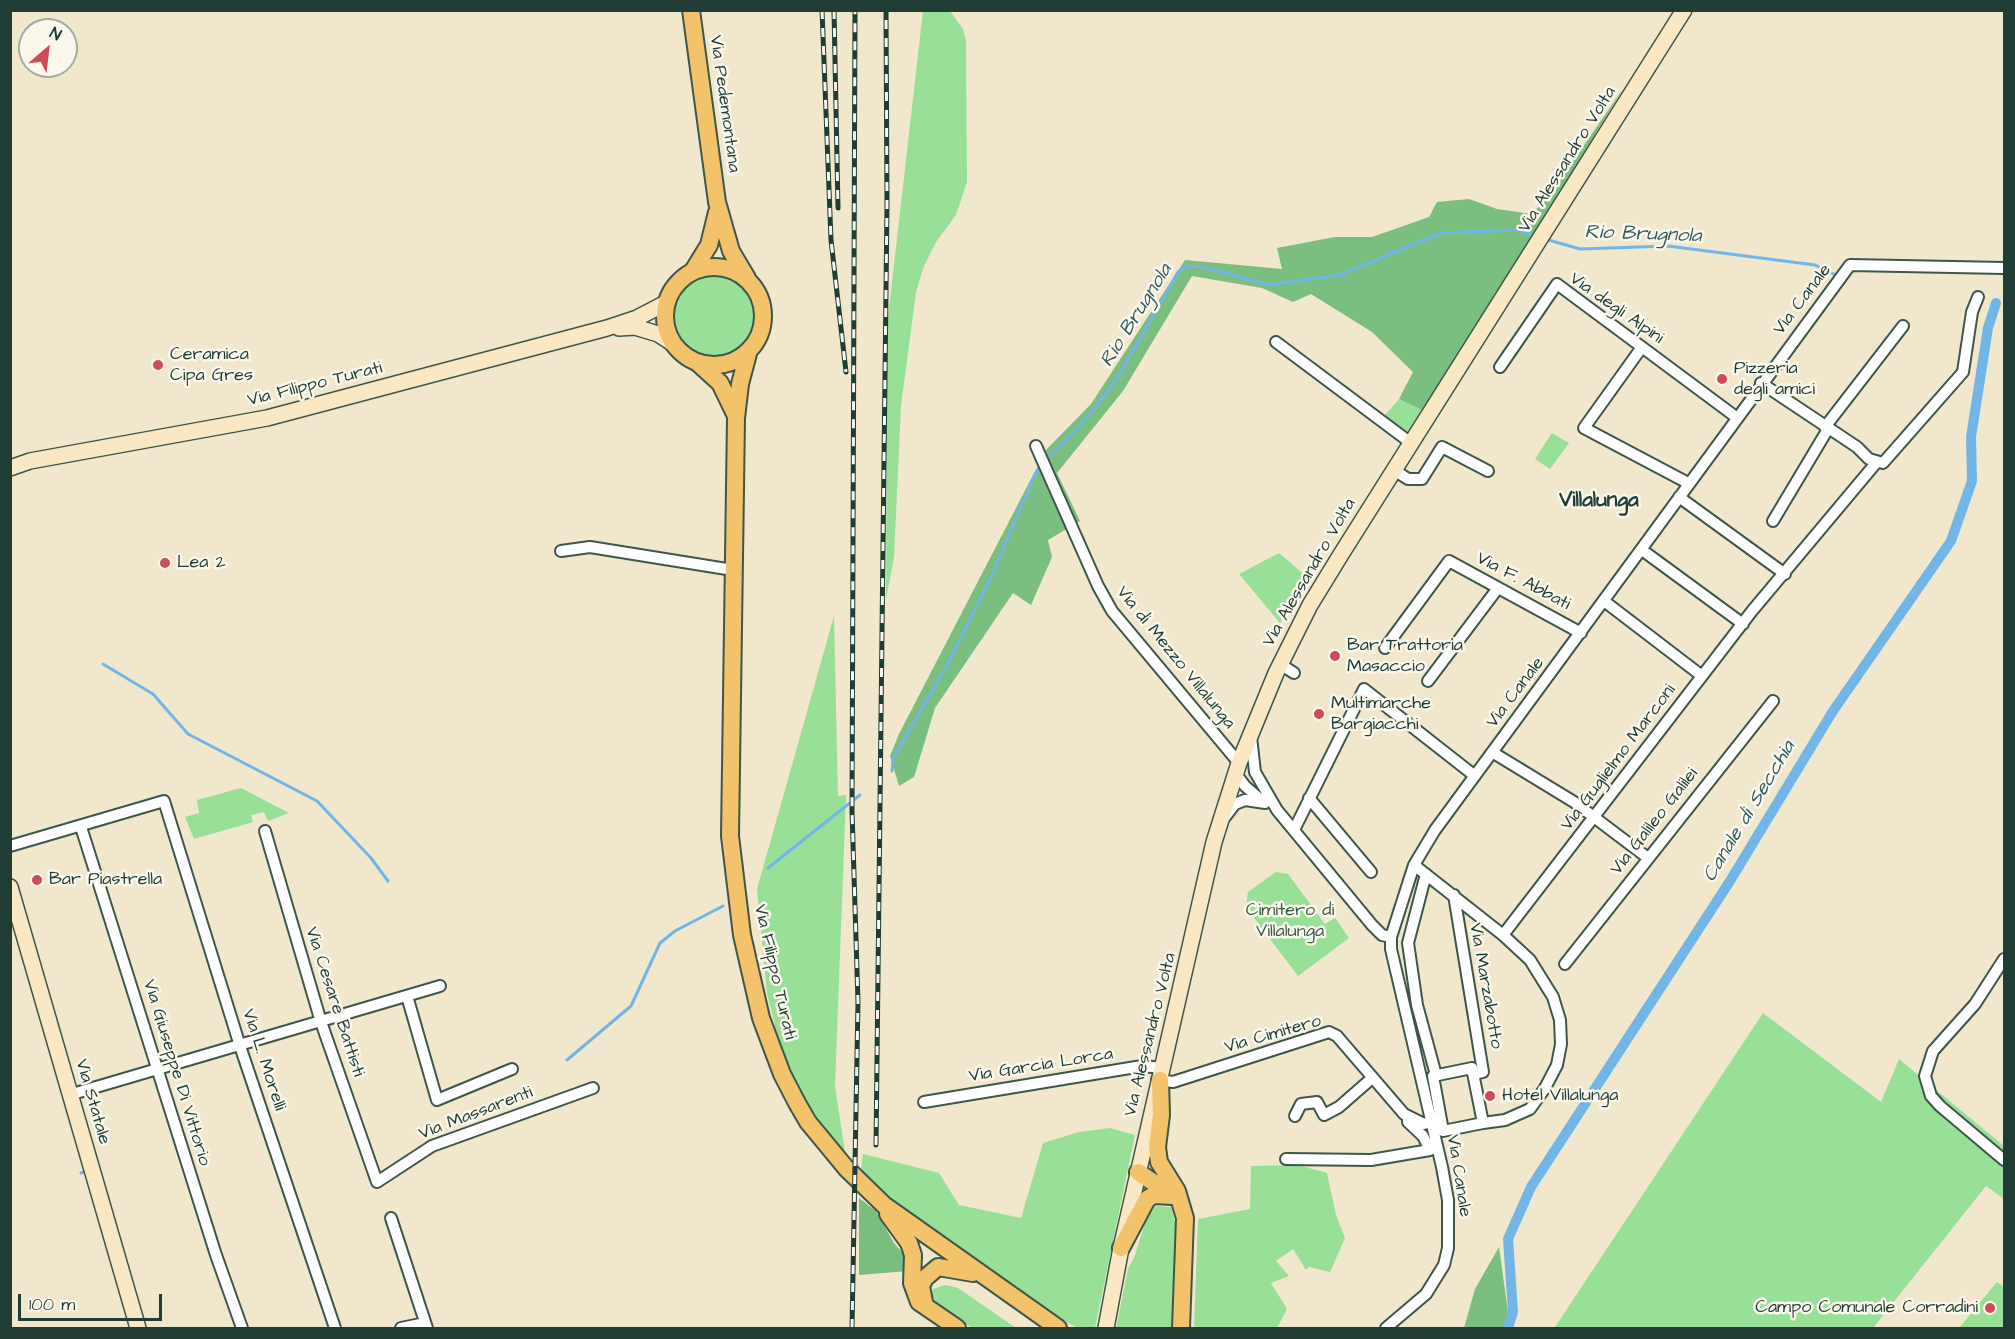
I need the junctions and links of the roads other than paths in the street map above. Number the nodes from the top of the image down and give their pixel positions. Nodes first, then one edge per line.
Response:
1 (691, 10) edge
2 (1684, 10) edge
3 (717, 202) junction
4 (2004, 268) edge
5 (693, 271) junction
6 (751, 284) junction
7 (1978, 297) dead end
8 (666, 303) junction
9 (1903, 326) dead end
10 (607, 328) junction
11 (1276, 342) dead end
12 (672, 343) junction
13 (1642, 348) junction
14 (749, 350) junction
15 (697, 362) junction
16 (1500, 367) dead end
17 (1761, 383) junction
18 (1736, 417) junction
19 (736, 418) junction
20 (1827, 428) junction
21 (1411, 443) junction
22 (1036, 446) dead end
23 (10, 457) edge
24 (30, 461) junction
25 (1876, 463) junction
26 (10, 468) edge
27 (1394, 470) junction
28 (1488, 471) dead end
29 (1688, 483) junction
30 (1679, 496) junction
31 (1773, 521) dead end
32 (1642, 550) junction
33 (561, 551) dead end
34 (733, 570) junction
35 (1785, 574) junction
36 (1498, 588) junction
37 (1604, 601) junction
38 (1743, 624) junction
39 (1581, 633) junction
40 (1385, 648) dead end
41 (1280, 664) junction
42 (1294, 673) dead end
43 (1702, 676) junction
44 (1428, 681) dead end
45 (1773, 701) dead end
46 (1251, 731) junction
47 (1492, 752) junction
48 (1237, 768) junction
49 (1475, 776) junction
50 (1263, 789) junction
51 (1309, 798) junction
52 (1265, 803) junction
53 (1277, 810) junction
54 (1594, 818) junction
55 (81, 827) junction
56 (1294, 830) junction
57 (265, 831) dead end
58 (1214, 842) junction
59 (10, 846) edge
60 (1648, 858) junction
61 (1414, 865) junction
62 (1371, 872) dead end
63 (1426, 874) junction
64 (10, 887) edge
65 (1454, 895) junction
66 (1503, 935) junction
67 (1391, 937) junction
68 (2004, 959) edge
69 (1565, 964) dead end
70 (440, 986) dead end
71 (407, 996) junction
72 (321, 1022) junction
73 (240, 1046) junction
74 (512, 1069) dead end
75 (158, 1070) junction
76 (1161, 1074) junction
77 (1473, 1074) junction
78 (1371, 1079) junction
79 (1431, 1083) junction
80 (593, 1088) dead end
81 (69, 1095) junction
82 (924, 1102) dead end
83 (1294, 1116) dead end
84 (1408, 1117) junction
85 (1483, 1123) junction
86 (1436, 1128) junction
87 (1286, 1159) dead end
88 (2004, 1160) edge
89 (1138, 1172) junction
90 (377, 1182) joint
91 (1176, 1196) junction
92 (884, 1205) junction
93 (391, 1218) dead end
94 (1121, 1248) junction
95 (982, 1275) junction
96 (927, 1309) junction
97 (426, 1326) edge
98 (138, 1329) edge
99 (242, 1329) edge
100 (335, 1329) edge
101 (401, 1329) edge
102 (957, 1329) edge
103 (1058, 1329) edge
104 (1106, 1329) edge
105 (1181, 1329) edge
106 (1386, 1329) edge

1 - 3 main road, Via Pedemontana
2 - 21 main road, Via Alessandro Volta
3 - 5 main road
3 - 6 main road
4 - 17 street, Via Canale
5 - 6 main road
5 - 8 main road
6 - 14 main road
7 - 25 street, Via Guglielmo Marconi
8 - 10 main road
8 - 12 main road
9 - 20 street
10 - 12 main road
10 - 24 main road, Via Filippo Turati
11 - 21 street
12 - 15 main road
13 - 16 street, Via degli Alpini
13 - 18 street, Via degli Alpini
13 - 29 street
14 - 15 main road
14 - 19 main road, Via Filippo Turati
15 - 19 main road, Via Filippo Turati
17 - 18 street, Via Canale
17 - 20 street
18 - 29 street, Via Canale
19 - 34 main road, Via Filippo Turati
20 - 25 street
20 - 31 street
21 - 27 main road, Via Alessandro Volta
22 - 48 street, Via di Mezzo Villalunga
23 - 24 main road, Via Filippo Turati
24 - 26 main road, Via Filippo Turati
25 - 35 street, Via Guglielmo Marconi
27 - 28 street
27 - 41 main road, Via Alessandro Volta
29 - 30 street, Via Canale
30 - 32 street, Via Canale
30 - 35 street
32 - 37 street, Via Canale
32 - 38 street
33 - 34 street
34 - 92 main road, Via Filippo Turati
35 - 38 street, Via Guglielmo Marconi
36 - 39 street, Via F. Abbati
36 - 40 street, Via F. Abbati
36 - 44 street
37 - 39 street, Via Canale
37 - 43 street
38 - 43 street, Via Guglielmo Marconi
39 - 47 street, Via Canale
41 - 42 street
41 - 46 main road, Via Alessandro Volta
43 - 54 street, Via Guglielmo Marconi
45 - 60 street, Via Galileo Galilei
46 - 48 main road, Via Alessandro Volta
46 - 50 street
47 - 49 street, Via Canale
47 - 54 street
48 - 50 street
48 - 52 street, Via di Mezzo Villalunga
48 - 58 main road, Via Alessandro Volta
49 - 51 street
49 - 61 street, Via Canale
50 - 53 street
51 - 56 street
51 - 62 street
52 - 53 street, Via di Mezzo Villalunga
52 - 58 street
53 - 56 street
54 - 60 street
54 - 66 street, Via Guglielmo Marconi
55 - 59 street
55 - 73 street, Via L. Morelli
55 - 75 street, Via Giuseppe Di Vittorio
56 - 67 street
57 - 72 street, Via Cesare Battisti
58 - 76 main road, Via Alessandro Volta
60 - 69 street, Via Galileo Galilei
61 - 63 street
61 - 67 street, Via Canale
63 - 65 street
63 - 79 street
64 - 81 main road, Via Statale
65 - 66 street
65 - 77 street, Via Marzabotto
66 - 85 street
67 - 79 street, Via Canale
68 - 88 street
70 - 71 street
71 - 72 street
71 - 74 street, Via Massarenti
72 - 73 street
72 - 90 street, Via Cesare Battisti
73 - 75 street
73 - 100 street, Via L. Morelli
75 - 81 street
75 - 99 street, Via Giuseppe Di Vittorio
76 - 78 street, Via Cimitero
76 - 82 street, Via Garcia Lorca
76 - 89 main road, Via Alessandro Volta
76 - 91 main road
77 - 79 street
77 - 85 street
78 - 83 street
78 - 84 street, Via Cimitero
79 - 86 street, Via Canale
80 - 90 street, Via Massarenti
81 - 98 main road, Via Statale
84 - 86 street
84 - 87 street, Via Cimitero
85 - 86 street
86 - 106 street, Via Canale
89 - 91 main road
89 - 94 main road, Via Alessandro Volta
91 - 94 main road
91 - 105 main road
92 - 95 main road, Via Filippo Turati
92 - 96 main road
93 - 97 street
94 - 104 main road, Via Alessandro Volta
95 - 96 main road
95 - 103 main road, Via Filippo Turati
96 - 102 main road
97 - 101 street

